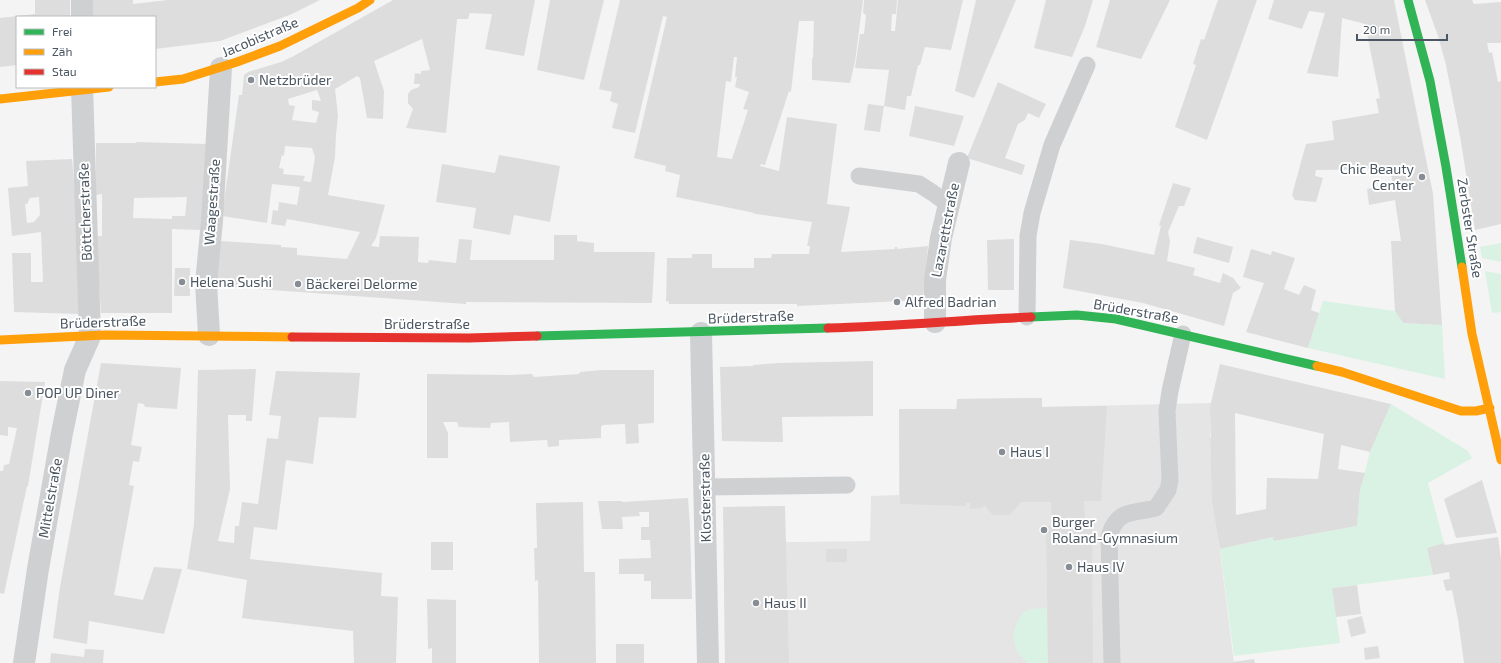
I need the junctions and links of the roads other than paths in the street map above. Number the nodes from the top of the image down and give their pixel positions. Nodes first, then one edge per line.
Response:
1 (82, 0) edge
2 (370, 0) edge
3 (1408, 0) edge
4 (82, 16) edge
5 (1087, 65) dead end
6 (221, 68) junction
7 (156, 82) edge
8 (82, 88) edge
9 (0, 99) edge
10 (959, 162) dead end
11 (859, 176) dead end
12 (949, 205) junction
13 (1027, 317) junction
14 (935, 322) junction
15 (701, 332) junction
16 (1183, 334) junction
17 (209, 335) junction
18 (90, 336) junction
19 (0, 340) edge
20 (1490, 408) junction
21 (1501, 460) edge
22 (847, 485) dead end
23 (705, 487) junction
24 (24, 663) edge
25 (708, 663) edge
26 (1112, 663) edge

1 - 4 street
2 - 6 street, Jacobistraße
3 - 20 street, Zerbster Straße
5 - 13 lane
6 - 7 street, Jacobistraße
6 - 17 street, Waagestraße
8 - 9 street
8 - 18 street, Böttcherstraße
10 - 12 street, Lazarettstraße
11 - 12 lane
12 - 14 street, Lazarettstraße
13 - 14 street, Brüderstraße
13 - 16 street, Brüderstraße
14 - 15 street, Brüderstraße
15 - 17 street, Brüderstraße
15 - 23 street, Klosterstraße
16 - 20 street, Brüderstraße
16 - 26 lane
17 - 18 street, Brüderstraße
18 - 19 street, Brüderstraße
18 - 24 street, Mittelstraße
20 - 21 street, Zerbster Straße
22 - 23 lane
23 - 25 street, Klosterstraße

